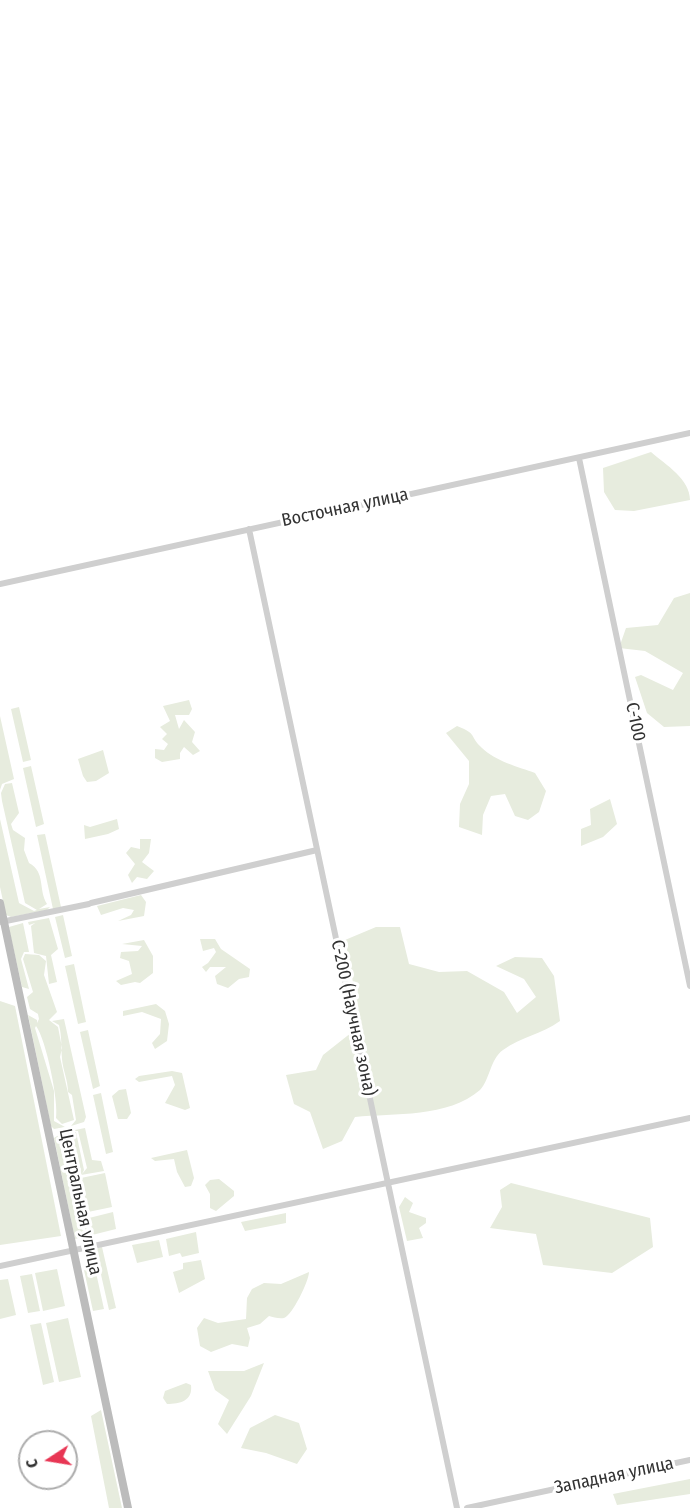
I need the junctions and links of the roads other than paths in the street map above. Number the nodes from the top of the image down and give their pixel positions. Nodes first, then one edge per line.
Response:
1 (690, 433) edge
2 (579, 458) junction
3 (249, 529) junction
4 (0, 584) edge
5 (317, 850) junction
6 (0, 903) edge
7 (2, 922) edge
8 (690, 986) edge
9 (690, 1118) edge
10 (388, 1182) junction
11 (73, 1250) junction
12 (0, 1266) edge
13 (690, 1460) edge
14 (128, 1508) edge
15 (457, 1508) edge
16 (467, 1508) edge

1 - 2 street, Восточная улица
2 - 3 street, Восточная улица
2 - 8 street, С-100
3 - 4 street, Восточная улица
3 - 5 street, С-200 (Научная зона)
5 - 7 street
5 - 10 street, С-200 (Научная зона)
6 - 7 main road, Центральная улица
7 - 11 main road, Центральная улица
9 - 10 street
10 - 11 street
10 - 15 street, С-200 (Научная зона)
11 - 12 street
11 - 14 main road, Центральная улица
13 - 16 street, Западная улица

